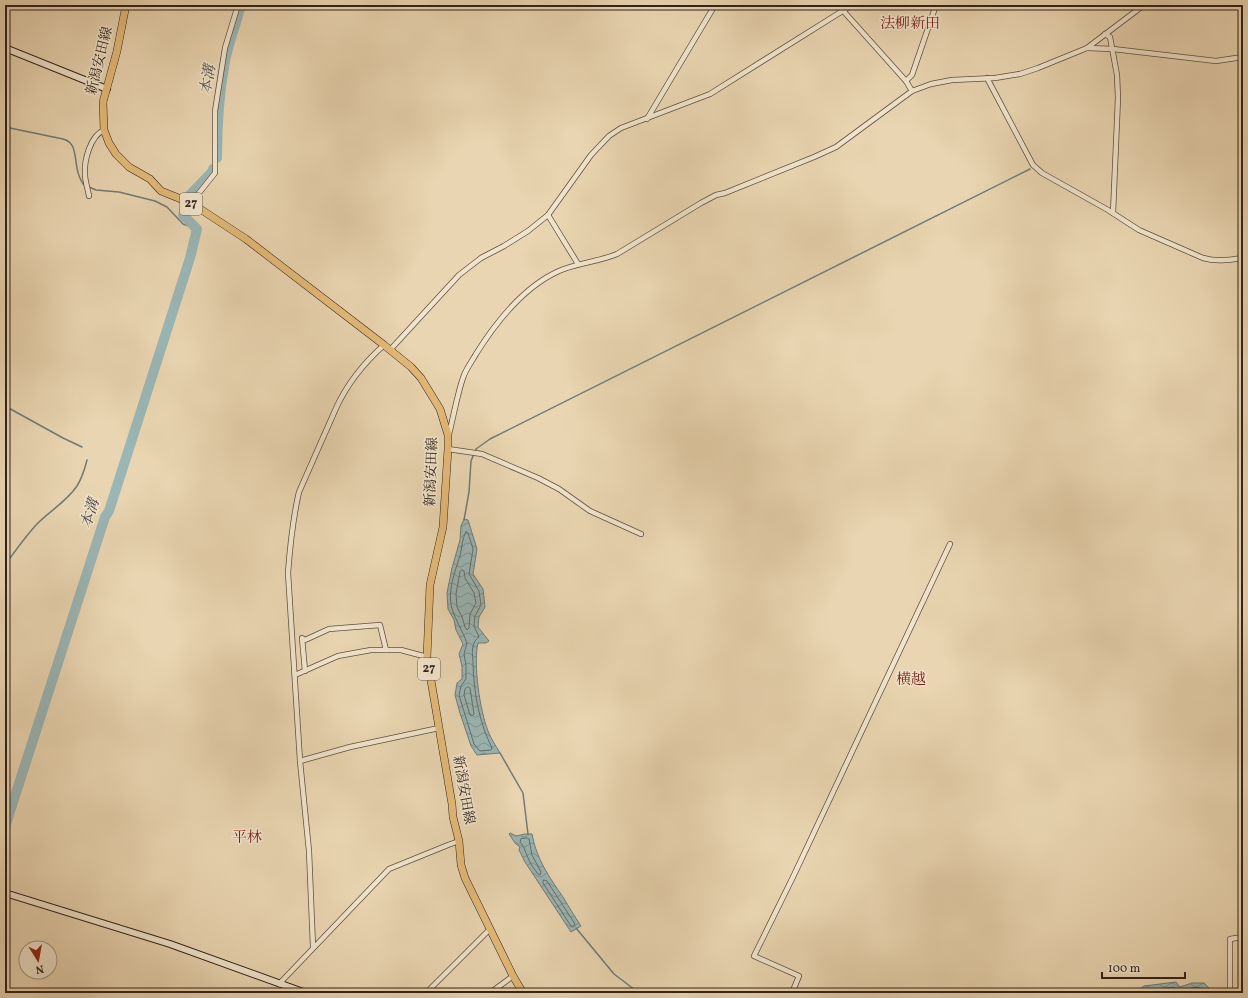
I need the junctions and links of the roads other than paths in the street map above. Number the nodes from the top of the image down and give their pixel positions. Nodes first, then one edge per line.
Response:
1 (126, 5) edge
2 (238, 5) edge
3 (715, 5) edge
4 (838, 5) edge
5 (852, 5) edge
6 (936, 5) edge
7 (1144, 5) edge
8 (843, 11) junction
9 (1105, 34) junction
10 (5, 48) edge
11 (1087, 48) junction
12 (1112, 49) junction
13 (1243, 57) edge
14 (987, 78) junction
15 (906, 81) junction
16 (107, 89) junction
17 (912, 91) junction
18 (647, 118) junction
19 (104, 130) junction
20 (89, 196) dead end
21 (191, 203) junction
22 (1113, 213) junction
23 (548, 216) junction
24 (1243, 258) edge
25 (578, 264) junction
26 (384, 345) junction
27 (390, 350) junction
28 (448, 436) junction
29 (448, 449) junction
30 (641, 534) dead end
31 (950, 544) dead end
32 (386, 650) junction
33 (427, 657) junction
34 (305, 671) junction
35 (295, 675) junction
36 (439, 728) junction
37 (300, 761) junction
38 (459, 841) junction
39 (5, 893) edge
40 (490, 929) junction
41 (1243, 937) edge
42 (313, 947) junction
43 (513, 976) junction
44 (279, 984) junction
45 (300, 992) edge
46 (306, 993) edge
47 (426, 993) edge
48 (490, 993) edge
49 (523, 993) edge
50 (792, 993) edge
51 (1230, 993) edge

1 - 16 main road, 新潟安田線 / 27
2 - 21 street
3 - 18 street
4 - 8 street
5 - 8 street
6 - 15 street
7 - 9 street
8 - 15 street
8 - 18 street
9 - 11 street
9 - 12 street
10 - 16 street
11 - 12 street
11 - 14 street
12 - 13 street
12 - 22 street
14 - 17 street
14 - 22 street
15 - 17 street
16 - 19 main road, 新潟安田線 / 27
17 - 25 street
18 - 23 street
19 - 20 street
19 - 21 main road, 新潟安田線 / 27
21 - 26 main road, 新潟安田線 / 27
22 - 24 street
23 - 25 street
23 - 27 street
25 - 28 street
26 - 27 main road, 新潟安田線 / 27
26 - 35 street
27 - 28 main road, 新潟安田線 / 27
28 - 29 main road, 新潟安田線 / 27
29 - 30 street
29 - 33 main road, 新潟安田線 / 27
31 - 50 street
32 - 33 street
32 - 34 street
32 - 34 street
33 - 36 main road, 新潟安田線 / 27
34 - 35 street
35 - 37 street
36 - 37 street
36 - 38 main road, 新潟安田線 / 27
37 - 42 street
38 - 40 main road, 新潟安田線 / 27
38 - 42 street
39 - 44 street
40 - 43 main road, 新潟安田線 / 27
40 - 47 street
41 - 51 street
42 - 44 street
43 - 48 street
43 - 49 main road, 新潟安田線 / 27
44 - 45 street
45 - 46 street

